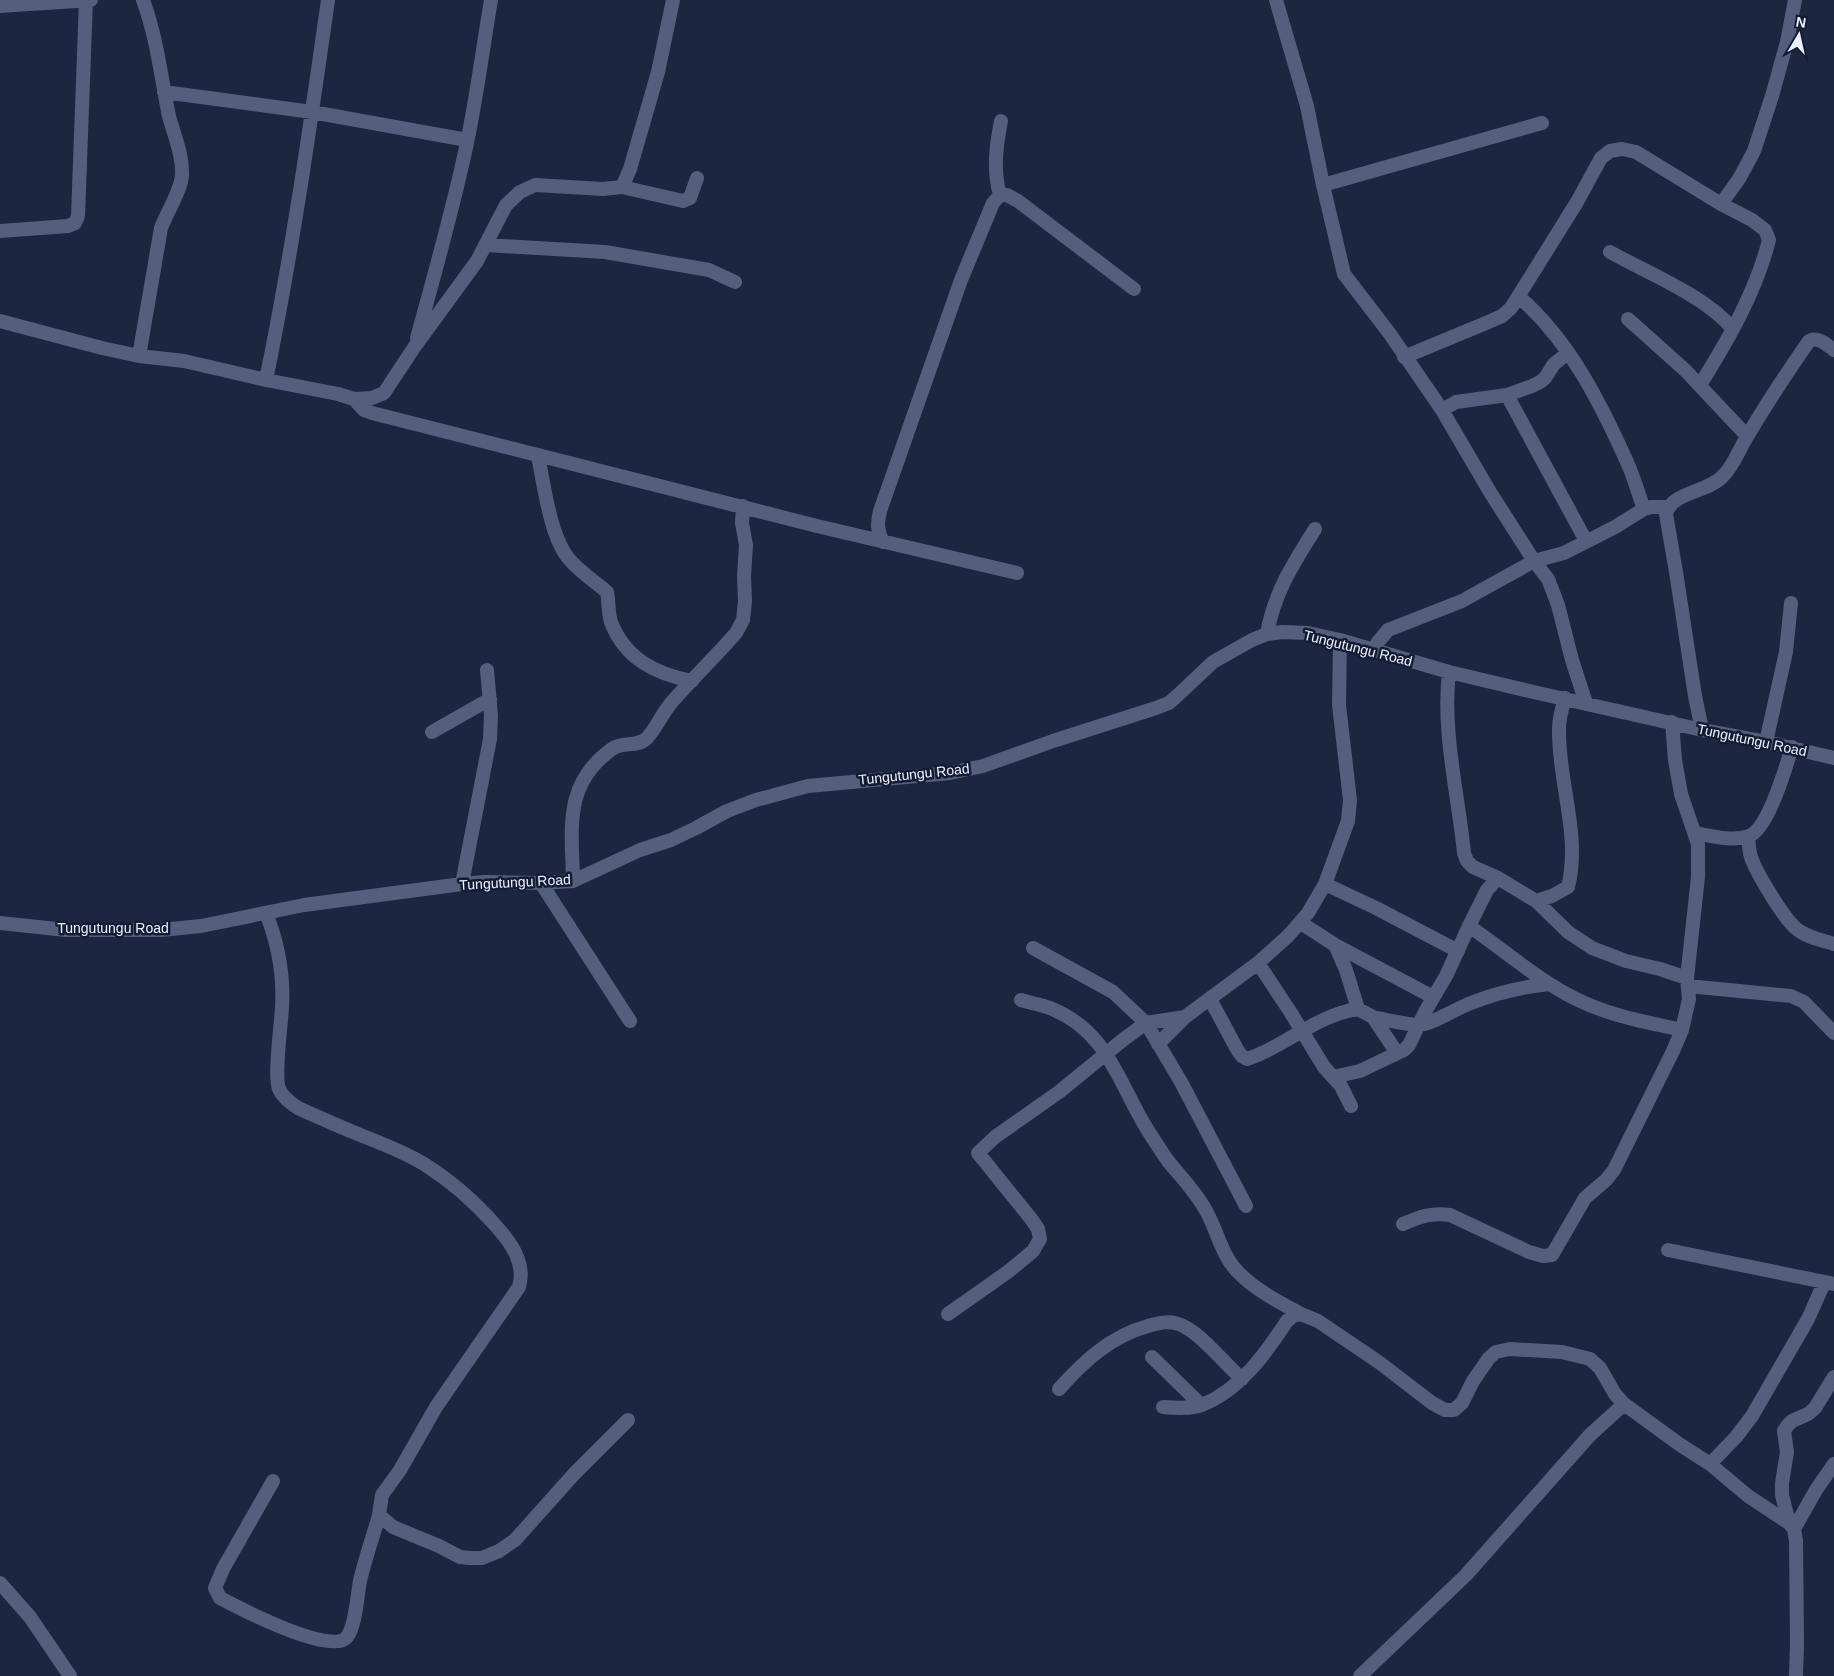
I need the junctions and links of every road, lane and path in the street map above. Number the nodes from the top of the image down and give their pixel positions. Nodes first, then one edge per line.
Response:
1 (86, 0) edge
2 (91, 0) edge
3 (143, 0) edge
4 (328, 0) edge
5 (491, 0) edge
6 (673, 0) edge
7 (1276, 0) edge
8 (1795, 0) edge
9 (0, 6) edge
10 (164, 92) junction
11 (312, 112) junction
12 (1001, 121) dead end
13 (1542, 123) dead end
14 (468, 140) junction
15 (697, 178) dead end
16 (1323, 185) junction
17 (622, 187) junction
18 (1000, 195) junction
19 (1721, 204) junction
20 (0, 231) edge
21 (486, 245) junction
22 (1610, 252) dead end
23 (735, 282) dead end
24 (1134, 289) dead end
25 (1519, 296) junction
26 (1628, 319) dead end
27 (0, 321) edge
28 (1733, 329) junction
29 (415, 346) junction
30 (1834, 350) edge
31 (1568, 353) junction
32 (138, 356) junction
33 (1404, 356) junction
34 (266, 380) junction
35 (1700, 385) junction
36 (1507, 395) junction
37 (354, 400) junction
38 (1442, 410) junction
39 (1747, 436) junction
40 (538, 456) junction
41 (743, 506) junction
42 (1668, 507) junction
43 (1644, 509) junction
44 (1316, 529) dead end
45 (1586, 541) junction
46 (883, 542) junction
47 (1534, 561) junction
48 (1017, 573) dead end
49 (1791, 603) dead end
50 (1267, 634) junction
51 (1340, 640) junction
52 (1374, 650) junction
53 (487, 670) dead end
54 (1449, 672) junction
55 (692, 681) junction
56 (1565, 698) junction
57 (490, 699) junction
58 (1586, 703) junction
59 (1672, 722) junction
60 (1702, 730) junction
61 (432, 732) dead end
62 (1766, 742) junction
63 (1792, 747) junction
64 (1834, 757) edge
65 (1696, 832) junction
66 (1748, 837) junction
67 (1498, 878) junction
68 (573, 881) junction
69 (462, 884) junction
70 (541, 884) junction
71 (1326, 884) junction
72 (1536, 901) junction
73 (266, 913) junction
74 (1301, 923) junction
75 (0, 924) edge
76 (1469, 926) junction
77 (1834, 944) edge
78 (1334, 945) junction
79 (1032, 948) dead end
80 (1458, 951) junction
81 (1258, 963) junction
82 (1688, 982) junction
83 (1549, 984) junction
84 (1433, 997) junction
85 (1210, 999) junction
86 (1021, 1000) dead end
87 (1358, 1009) junction
88 (1184, 1017) junction
89 (1373, 1017) junction
90 (630, 1021) dead end
91 (1146, 1023) junction
92 (1418, 1025) junction
93 (1301, 1030) junction
94 (1682, 1030) junction
95 (1834, 1033) edge
96 (1158, 1044) junction
97 (1397, 1053) junction
98 (1107, 1054) junction
99 (1333, 1077) junction
100 (1351, 1106) dead end
101 (1246, 1206) dead end
102 (1403, 1224) dead end
103 (1668, 1250) dead end
104 (1829, 1284) edge
105 (948, 1314) dead end
106 (1301, 1314) junction
107 (1152, 1357) dead end
108 (1834, 1377) edge
109 (1242, 1379) junction
110 (1059, 1389) dead end
111 (1624, 1404) junction
112 (1201, 1405) junction
113 (1163, 1407) dead end
114 (628, 1420) dead end
115 (1710, 1464) junction
116 (1834, 1464) edge
117 (273, 1481) dead end
118 (379, 1515) junction
119 (1791, 1526) junction
120 (0, 1583) edge
121 (70, 1676) edge
122 (1360, 1676) edge
123 (1796, 1676) edge

1 - 2 street
1 - 9 street
1 - 20 street
3 - 10 street
4 - 11 street
5 - 14 street
6 - 17 street
7 - 16 street
8 - 19 street
10 - 11 street
10 - 32 street
11 - 14 street
11 - 34 street
12 - 18 street
13 - 16 street
14 - 29 street
15 - 17 street
16 - 33 street
17 - 21 street
18 - 24 street
18 - 46 street
19 - 25 street
19 - 28 street
21 - 23 street
21 - 29 street
22 - 28 street
25 - 31 street
25 - 33 street
26 - 35 street
27 - 32 street
28 - 35 street
29 - 37 street
30 - 39 street
31 - 36 street
31 - 43 street
32 - 34 street
33 - 38 street
34 - 37 street
35 - 39 street
36 - 38 street
36 - 45 street
37 - 40 street
38 - 47 street
39 - 42 street
40 - 41 street
40 - 55 street
41 - 46 street
41 - 55 street
42 - 43 street
42 - 60 street
43 - 45 street
44 - 50 street
45 - 47 street
46 - 48 street
47 - 52 street
47 - 58 street
49 - 62 street
50 - 51 street, Tungutungu Road
50 - 68 street, Tungutungu Road
51 - 52 street, Tungutungu Road
51 - 71 street
52 - 54 street, Tungutungu Road
53 - 57 street
54 - 56 street, Tungutungu Road
54 - 67 street
55 - 68 street
56 - 58 street, Tungutungu Road
56 - 72 street
57 - 61 street
57 - 69 street
58 - 59 street, Tungutungu Road
59 - 60 street, Tungutungu Road
59 - 65 street
60 - 62 street, Tungutungu Road
62 - 63 street, Tungutungu Road
63 - 64 street, Tungutungu Road
63 - 66 street
65 - 66 street
65 - 82 street
66 - 77 street
67 - 72 street
67 - 76 street
68 - 70 street, Tungutungu Road
69 - 70 street, Tungutungu Road
69 - 73 street, Tungutungu Road
70 - 90 street
71 - 74 street
71 - 80 street
72 - 82 street
73 - 75 street, Tungutungu Road
73 - 118 street
74 - 78 street
74 - 81 street
76 - 80 street
76 - 83 street
78 - 84 street
78 - 87 street
79 - 91 street
80 - 84 street
81 - 85 street
81 - 93 street
82 - 94 street
82 - 95 street
83 - 92 street
83 - 94 street
84 - 92 street
85 - 88 street
85 - 93 street
86 - 98 street
87 - 89 street
87 - 93 street
88 - 91 street
88 - 96 street
89 - 92 street
89 - 97 street
91 - 96 street
91 - 98 street
92 - 97 street
93 - 99 street
94 - 102 street
96 - 101 street
97 - 99 street
98 - 105 street
98 - 106 street
99 - 100 street
103 - 104 street
104 - 115 street
106 - 109 street
106 - 111 street
107 - 112 street
108 - 119 street
109 - 110 street
109 - 112 street
111 - 115 street
111 - 122 street
112 - 113 street
114 - 118 street
115 - 119 street
116 - 119 street
117 - 118 street
119 - 123 street
120 - 121 street

